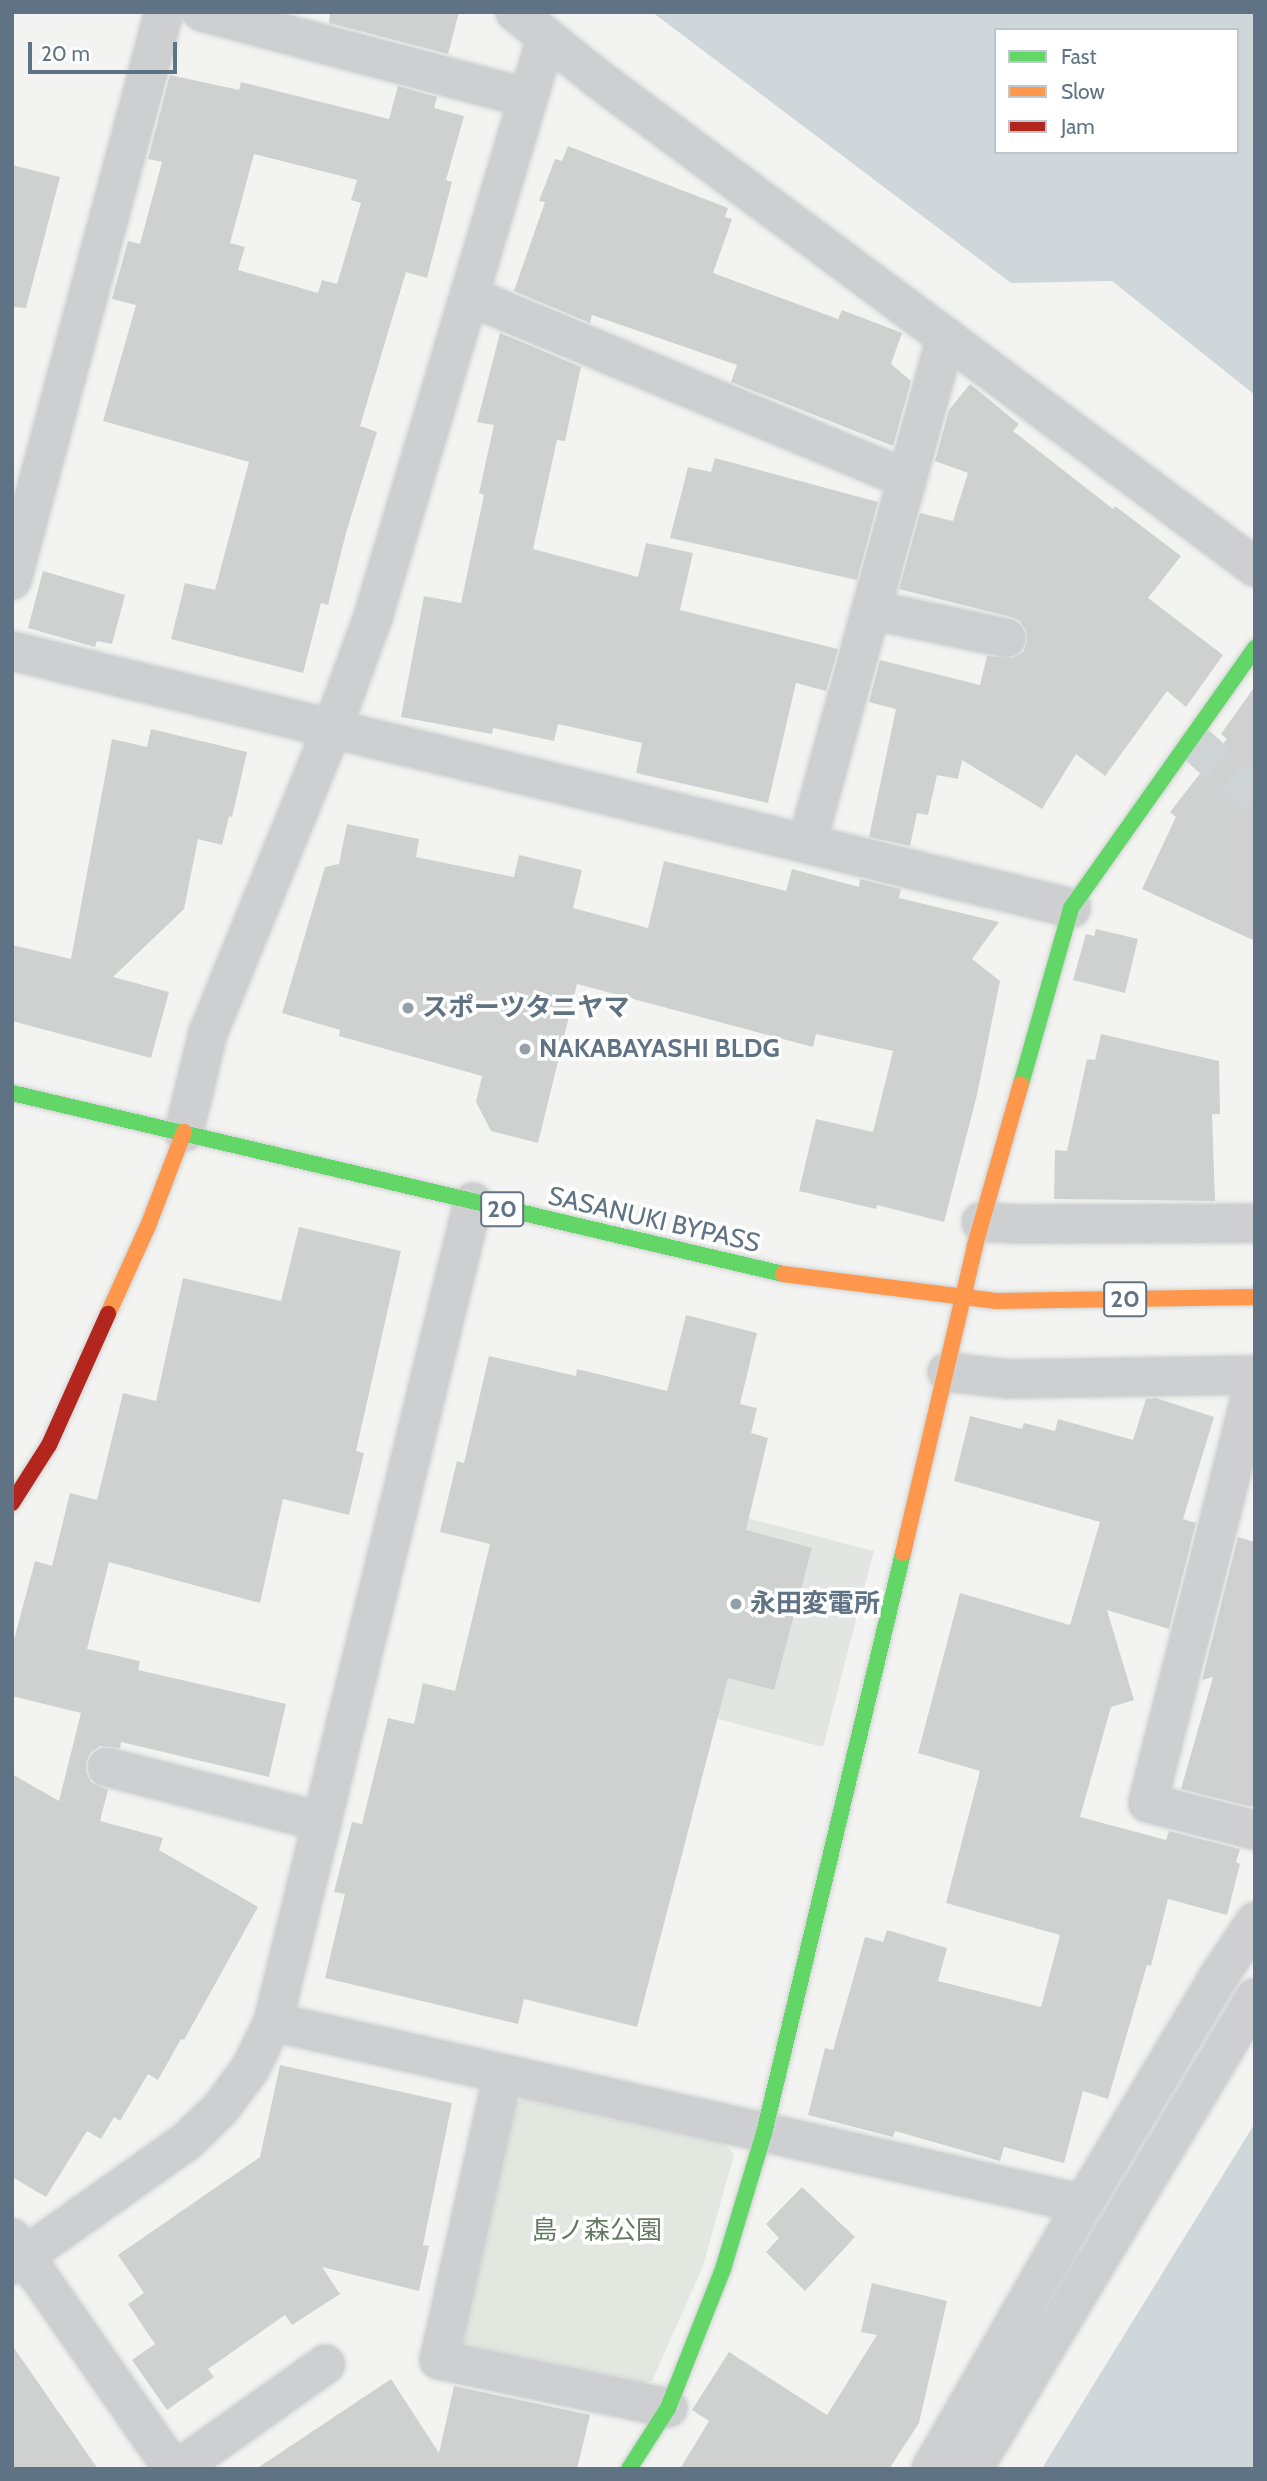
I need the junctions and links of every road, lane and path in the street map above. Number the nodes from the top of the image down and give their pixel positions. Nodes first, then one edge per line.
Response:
1 (164, 12) edge
2 (202, 12) edge
3 (514, 12) edge
4 (546, 39) junction
5 (528, 98) junction
6 (469, 296) junction
7 (946, 337) junction
8 (907, 479) junction
9 (1255, 567) edge
10 (12, 580) edge
11 (871, 610) junction
12 (1006, 638) dead end
13 (1255, 648) edge
14 (12, 651) edge
15 (332, 729) junction
16 (807, 843) junction
17 (1071, 908) junction
18 (12, 1093) edge
19 (184, 1132) junction
20 (473, 1202) junction
21 (981, 1222) junction
22 (1255, 1223) edge
23 (1255, 1297) edge
24 (961, 1299) junction
25 (947, 1372) junction
26 (1255, 1377) edge
27 (12, 1503) edge
28 (107, 1767) dead end
29 (322, 1822) junction
30 (1255, 1830) edge
31 (1255, 1922) edge
32 (1255, 1998) edge
33 (273, 2022) junction
34 (503, 2074) junction
35 (764, 2133) junction
36 (1083, 2204) junction
37 (16, 2253) edge
38 (326, 2364) dead end
39 (668, 2408) junction
40 (175, 2469) edge
41 (629, 2469) edge
42 (931, 2469) edge
43 (974, 2469) edge

1 - 10 street
2 - 5 street
3 - 4 street
4 - 5 street
4 - 7 street
5 - 6 street
6 - 8 street
6 - 15 street
7 - 8 street
7 - 9 street
8 - 11 street
11 - 12 street
11 - 16 street
13 - 17 street
14 - 15 street
15 - 16 street
15 - 19 street
16 - 17 street
17 - 21 street
18 - 19 street, SASANUKI BYPASS / 20
19 - 20 street, SASANUKI BYPASS / 20
19 - 27 street
20 - 24 street, SASANUKI BYPASS / 20
20 - 29 street
21 - 22 street
21 - 24 street
23 - 24 street, SASANUKI BYPASS / 20
24 - 25 street
25 - 26 street
25 - 35 street
26 - 30 street
28 - 29 street
29 - 33 street
31 - 36 street
32 - 43 street
33 - 34 street
33 - 37 street
34 - 35 street
34 - 39 street
35 - 36 street
35 - 39 street
36 - 42 street
37 - 40 street
38 - 40 street
39 - 41 street

